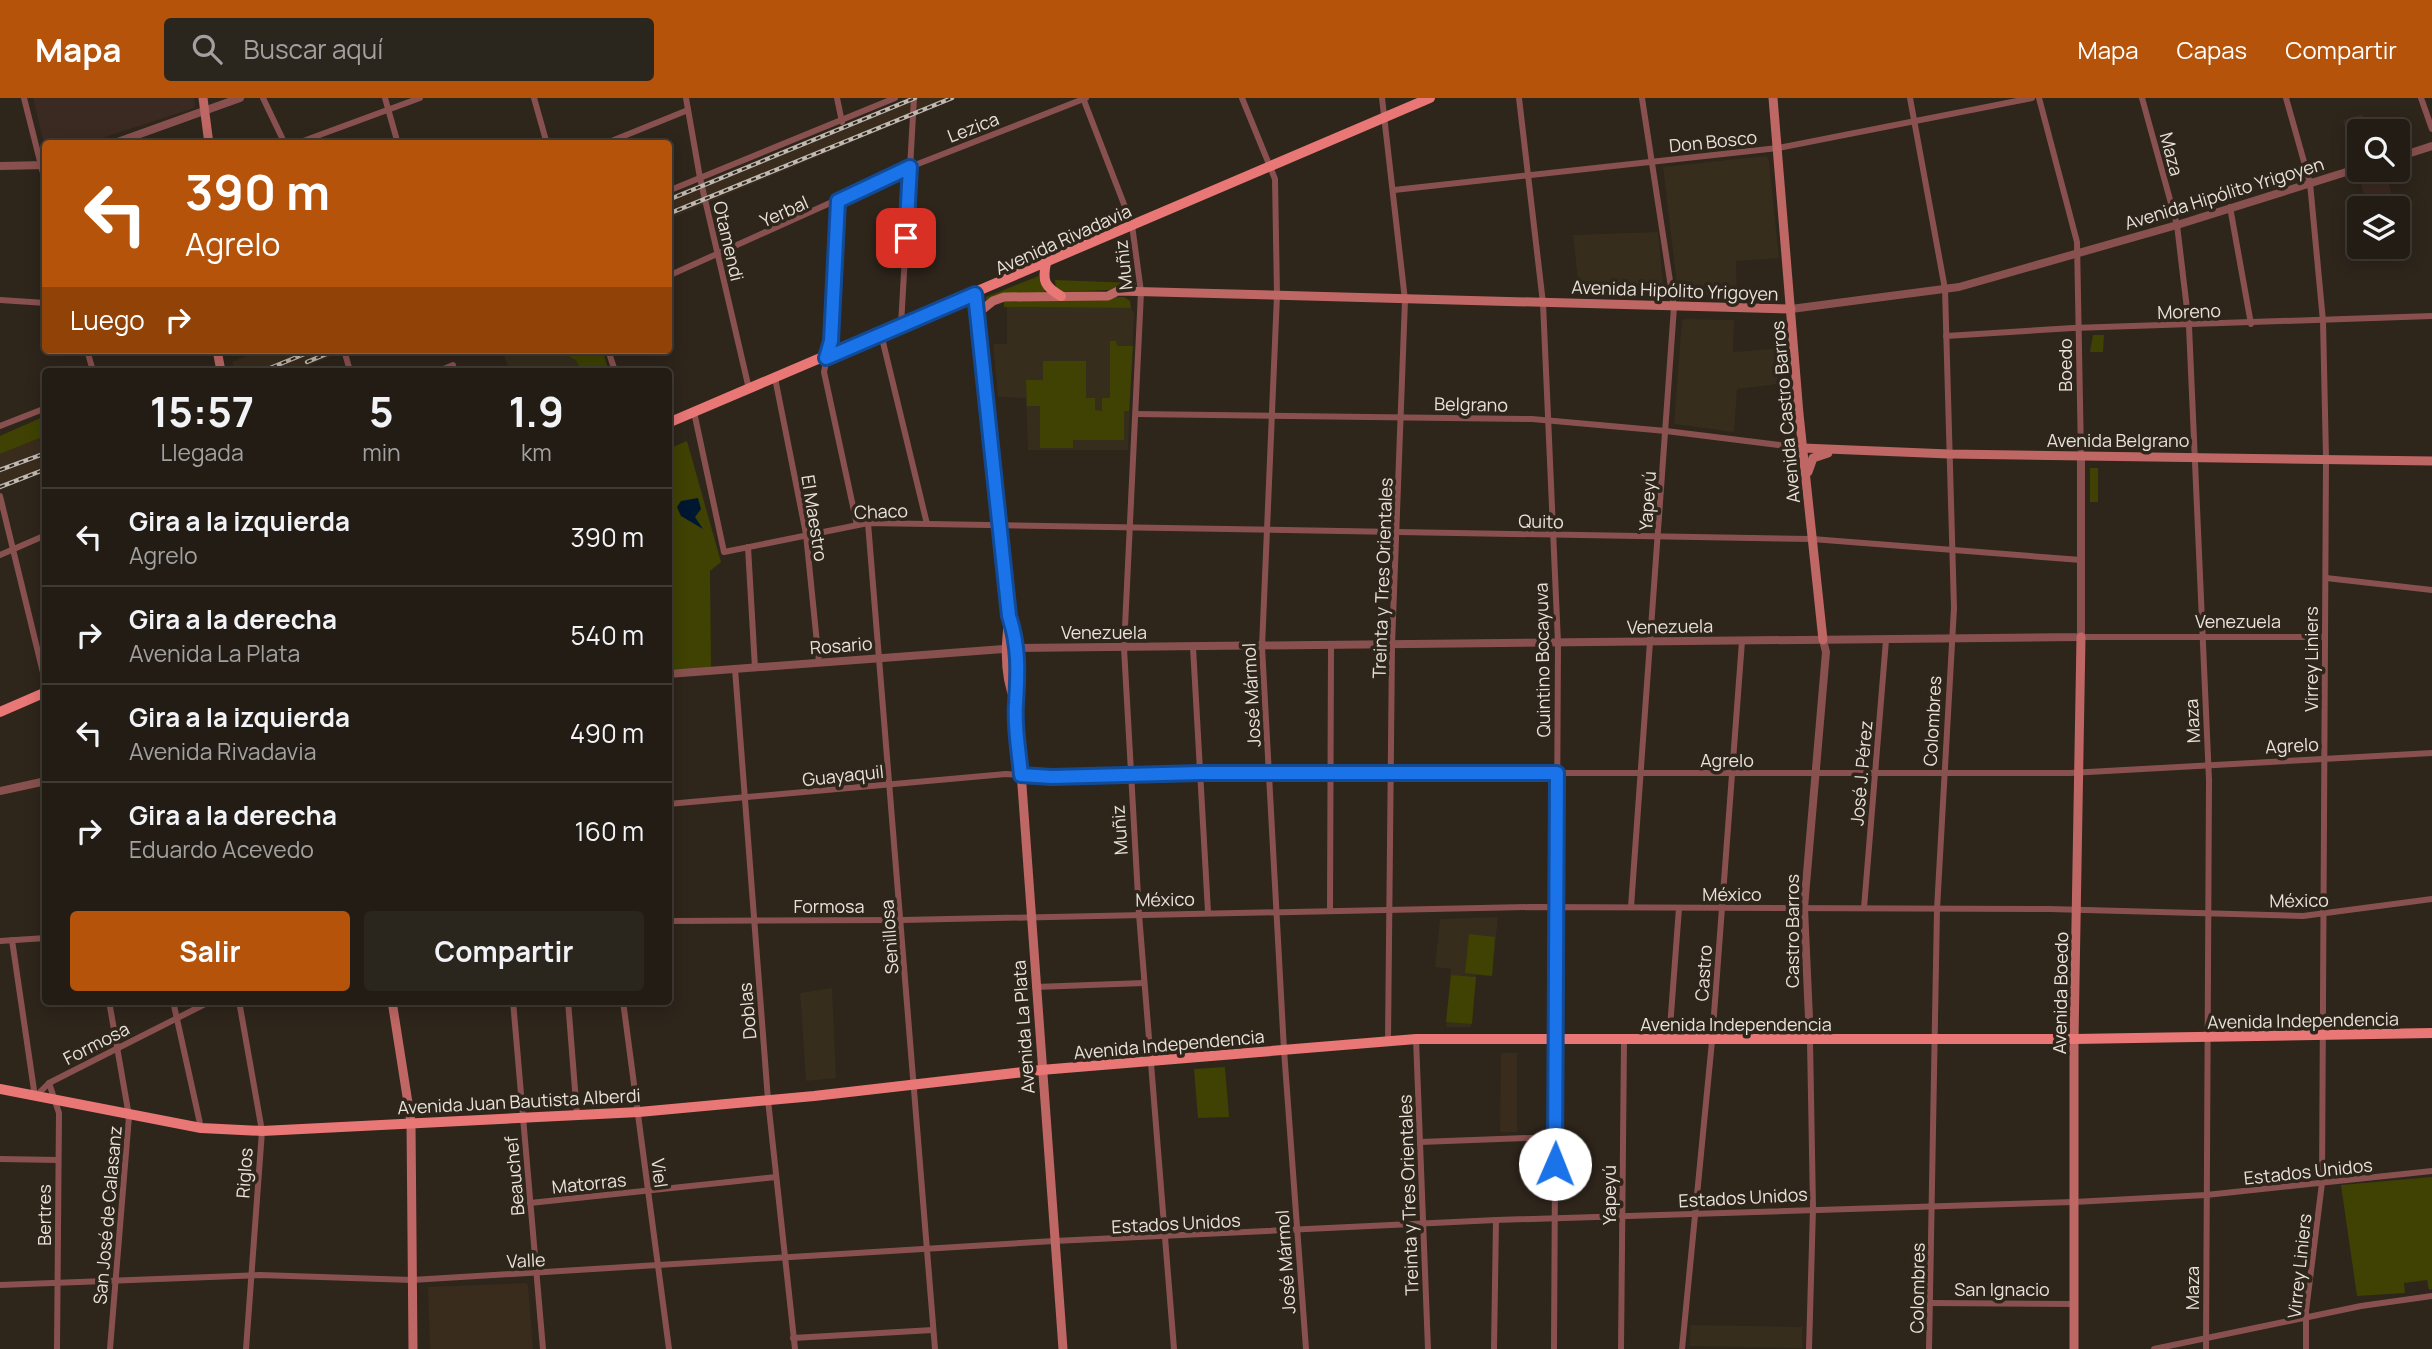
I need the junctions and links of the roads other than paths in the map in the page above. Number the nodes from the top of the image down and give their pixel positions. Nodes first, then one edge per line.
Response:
1 (24, 98) edge
2 (203, 98) edge
3 (240, 98) edge
4 (263, 98) edge
5 (386, 98) edge
6 (420, 98) edge
7 (534, 98) edge
8 (686, 98) edge
9 (837, 98) edge
10 (895, 98) edge
11 (914, 98) edge
12 (1084, 98) edge
13 (1242, 98) edge
14 (1382, 98) edge
15 (1430, 98) edge
16 (1519, 98) edge
17 (1642, 98) edge
18 (1773, 98) edge
19 (1910, 98) edge
20 (2032, 98) edge
21 (2039, 98) edge
22 (2142, 98) edge
23 (2286, 98) edge
24 (2421, 98) edge
25 (389, 110) junction
26 (688, 110) junction
27 (207, 111) junction
28 (1386, 117) junction
29 (842, 122) junction
30 (1914, 122) junction
31 (2432, 129) edge
32 (124, 140) edge
33 (209, 140) edge
34 (283, 140) edge
35 (306, 140) edge
36 (397, 140) edge
37 (546, 140) edge
38 (614, 140) edge
39 (2432, 146) edge
40 (1778, 148) junction
41 (2410, 153) edge
42 (42, 162) edge
43 (1653, 162) junction
44 (0, 166) edge
45 (42, 166) edge
46 (1271, 166) junction
47 (910, 167) junction
48 (2347, 172) edge
49 (1529, 174) junction
50 (701, 181) junction
51 (2310, 183) junction
52 (672, 190) edge
53 (1394, 190) junction
54 (838, 201) junction
55 (2230, 207) junction
56 (1132, 225) junction
57 (2177, 225) junction
58 (2078, 254) junction
59 (718, 256) junction
60 (1046, 263) junction
61 (672, 274) edge
62 (1945, 289) junction
63 (1140, 292) junction
64 (975, 294) junction
65 (1277, 295) junction
66 (1060, 296) junction
67 (0, 300) edge
68 (1405, 300) junction
69 (42, 303) edge
70 (1543, 303) junction
71 (1674, 307) junction
72 (1791, 309) junction
73 (978, 313) junction
74 (2432, 316) edge
75 (2323, 321) junction
76 (2251, 324) junction
77 (901, 325) junction
78 (2189, 326) junction
79 (2081, 328) junction
80 (881, 334) junction
81 (1946, 336) junction
82 (826, 358) junction
83 (453, 365) dead end
84 (446, 368) edge
85 (775, 378) junction
86 (749, 389) junction
87 (42, 410) edge
88 (694, 412) junction
89 (1136, 414) junction
90 (1800, 414) junction
91 (1271, 415) junction
92 (1401, 417) junction
93 (1548, 420) junction
94 (672, 421) edge
95 (0, 426) edge
96 (1666, 431) junction
97 (1803, 448) junction
98 (1828, 450) junction
99 (1840, 452) junction
100 (1949, 454) junction
101 (2081, 456) junction
102 (2194, 457) junction
103 (2326, 458) junction
104 (2432, 461) edge
105 (1807, 484) junction
106 (0, 496) edge
107 (868, 523) junction
108 (857, 524) junction
109 (927, 524) junction
110 (1000, 526) junction
111 (1129, 527) junction
112 (1266, 530) junction
113 (1397, 533) junction
114 (806, 534) junction
115 (1553, 535) junction
116 (42, 537) edge
117 (1659, 537) junction
118 (1812, 539) junction
119 (748, 547) junction
120 (14, 549) junction
121 (1951, 550) junction
122 (0, 555) edge
123 (2081, 560) junction
124 (2326, 578) junction
125 (2432, 590) edge
126 (2202, 636) junction
127 (2081, 637) junction
128 (2324, 637) junction
129 (1823, 640) junction
130 (1886, 640) junction
131 (1952, 640) junction
132 (1742, 641) junction
133 (1652, 642) junction
134 (1558, 643) junction
135 (1392, 645) junction
136 (1331, 646) junction
137 (1193, 647) junction
138 (1262, 647) junction
139 (1012, 648) junction
140 (1124, 648) junction
141 (879, 658) junction
142 (819, 663) junction
143 (42, 668) edge
144 (755, 668) junction
145 (735, 669) junction
146 (672, 674) edge
147 (42, 694) edge
148 (0, 712) edge
149 (2432, 753) edge
150 (2324, 758) junction
151 (2208, 763) junction
152 (1943, 772) junction
153 (2081, 772) junction
154 (1200, 773) junction
155 (1557, 773) junction
156 (1640, 773) junction
157 (1816, 773) junction
158 (1130, 774) junction
159 (1269, 774) junction
160 (1331, 774) junction
161 (1390, 774) junction
162 (1733, 774) junction
163 (1875, 774) junction
164 (1021, 775) junction
165 (42, 782) edge
166 (890, 784) junction
167 (0, 791) edge
168 (745, 800) junction
169 (672, 804) edge
170 (2432, 899) edge
171 (1556, 907) junction
172 (1631, 907) junction
173 (1679, 908) junction
174 (1723, 908) junction
175 (1804, 908) junction
176 (1864, 908) junction
177 (1388, 909) junction
178 (1937, 909) junction
179 (1277, 910) junction
180 (1330, 910) junction
181 (2078, 910) junction
182 (1208, 912) junction
183 (2207, 913) junction
184 (1139, 914) junction
185 (1031, 915) junction
186 (2323, 916) junction
187 (754, 919) junction
188 (902, 920) junction
189 (672, 921) edge
190 (42, 938) edge
191 (12, 940) junction
192 (0, 941) edge
193 (1144, 983) junction
194 (1035, 988) junction
195 (110, 1005) edge
196 (174, 1005) edge
197 (203, 1005) edge
198 (240, 1005) edge
199 (393, 1005) edge
200 (513, 1005) edge
201 (568, 1005) edge
202 (625, 1005) edge
203 (177, 1018) junction
204 (2432, 1033) edge
205 (2323, 1035) junction
206 (2206, 1037) junction
207 (1416, 1039) junction
208 (1934, 1039) junction
209 (2074, 1039) junction
210 (1555, 1040) junction
211 (1810, 1040) junction
212 (1388, 1041) junction
213 (1624, 1041) junction
214 (1669, 1041) junction
215 (1712, 1041) junction
216 (118, 1047) junction
217 (1284, 1050) junction
218 (1151, 1062) junction
219 (1041, 1070) junction
220 (49, 1083) junction
221 (913, 1084) junction
222 (0, 1089) edge
223 (35, 1097) junction
224 (768, 1100) junction
225 (55, 1101) junction
226 (639, 1112) junction
227 (129, 1115) junction
228 (577, 1115) junction
229 (522, 1118) junction
230 (411, 1122) junction
231 (201, 1128) junction
232 (262, 1131) junction
233 (1555, 1137) junction
234 (1420, 1142) junction
235 (0, 1159) edge
236 (58, 1160) junction
237 (2432, 1171) edge
238 (776, 1177) junction
239 (2322, 1183) junction
240 (648, 1191) junction
241 (2206, 1195) junction
242 (2074, 1202) junction
243 (530, 1203) junction
244 (1932, 1207) junction
245 (1813, 1208) junction
246 (1696, 1214) junction
247 (1623, 1217) junction
248 (1554, 1218) junction
249 (1496, 1220) junction
250 (1422, 1224) junction
251 (1297, 1231) junction
252 (1164, 1238) junction
253 (1054, 1241) junction
254 (926, 1249) junction
255 (784, 1259) junction
256 (658, 1266) junction
257 (536, 1273) junction
258 (251, 1275) junction
259 (412, 1280) junction
260 (115, 1282) junction
261 (57, 1283) junction
262 (0, 1285) edge
263 (2432, 1296) edge
264 (1930, 1303) junction
265 (2074, 1304) junction
266 (2306, 1319) junction
267 (933, 1330) junction
268 (793, 1338) junction
269 (2206, 1338) junction
270 (57, 1349) edge
271 (110, 1349) edge
272 (246, 1349) edge
273 (414, 1349) edge
274 (543, 1349) edge
275 (669, 1349) edge
276 (794, 1349) edge
277 (935, 1349) edge
278 (1063, 1349) edge
279 (1174, 1349) edge
280 (1306, 1349) edge
281 (1428, 1349) edge
282 (1494, 1349) edge
283 (1554, 1349) edge
284 (1621, 1349) edge
285 (1682, 1349) edge
286 (1809, 1349) edge
287 (1929, 1349) edge
288 (2074, 1349) edge
289 (2154, 1349) edge
290 (2206, 1349) edge
291 (2306, 1349) edge

1 - 42 street
2 - 27 main road
3 - 27 street
4 - 34 street
5 - 25 street
6 - 25 street
7 - 37 street
8 - 26 street, Otamendi
9 - 29 street
10 - 29 street
11 - 47 street
12 - 47 street, Lezica
12 - 56 street, Muñiz
13 - 46 street, José Mármol
14 - 28 street, Treinta y Tres Orientales
15 - 28 main road, Avenida Rivadavia
16 - 49 street, Quintino Bocayuva
17 - 43 street, Yapeyú
18 - 40 main road, Avenida Castro Barros
19 - 30 street, Colombres
20 - 30 street, Don Bosco
21 - 58 street, Boedo
22 - 57 street, Maza
23 - 51 street, Virrey Liniers
24 - 31 street
25 - 35 street
25 - 36 street
26 - 38 street
26 - 50 street, Otamendi
27 - 32 street
27 - 33 main road
28 - 46 main road, Avenida Rivadavia
28 - 53 street, Treinta y Tres Orientales
29 - 50 street
30 - 40 street, Don Bosco
30 - 62 street, Colombres
39 - 41 street
40 - 43 street, Don Bosco
40 - 72 main road, Avenida Castro Barros
43 - 49 street, Don Bosco
43 - 71 street, Yapeyú
44 - 45 street
46 - 56 main road, Avenida Rivadavia
46 - 65 street, José Mármol
47 - 54 street, Yerbal
47 - 77 street
48 - 51 street, Avenida Hipólito Yrigoyen
49 - 53 street, Don Bosco
49 - 70 street, Quintino Bocayuva
50 - 52 street
50 - 59 street, Otamendi
51 - 55 street, Avenida Hipólito Yrigoyen
51 - 75 street, Virrey Liniers
53 - 68 street, Treinta y Tres Orientales
54 - 59 street, Yerbal
54 - 82 street
55 - 57 street, Avenida Hipólito Yrigoyen
55 - 76 street
56 - 60 main road, Avenida Rivadavia
56 - 63 street, Muñiz
57 - 58 street, Avenida Hipólito Yrigoyen
57 - 78 street, Maza
58 - 62 street, Avenida Hipólito Yrigoyen
58 - 79 street, Boedo
59 - 61 street, Yerbal
59 - 86 street, Otamendi
60 - 64 main road, Avenida Rivadavia
60 - 66 main road
62 - 72 street, Avenida Hipólito Yrigoyen
62 - 81 street, Colombres
63 - 65 main road, Avenida Hipólito Yrigoyen
63 - 66 main road, Avenida Hipólito Yrigoyen
63 - 89 street, Muñiz
64 - 73 main road, Avenida La Plata
64 - 77 main road, Avenida Rivadavia
65 - 68 main road, Avenida Hipólito Yrigoyen
65 - 91 street, José Mármol
66 - 73 main road, Avenida Hipólito Yrigoyen
67 - 69 street
68 - 70 main road, Avenida Hipólito Yrigoyen
68 - 92 street, Treinta y Tres Orientales
70 - 71 main road, Avenida Hipólito Yrigoyen
70 - 93 street, Quintino Bocayuva
71 - 72 main road, Avenida Hipólito Yrigoyen
71 - 96 street, Yapeyú
72 - 90 main road, Avenida Castro Barros
73 - 110 main road, Avenida La Plata
74 - 75 street, Moreno
75 - 76 street, Moreno
75 - 103 street, Virrey Liniers
76 - 78 street, Moreno
77 - 80 main road, Avenida Rivadavia
78 - 79 street, Moreno
78 - 102 street, Maza
79 - 81 street, Moreno
79 - 101 street, Boedo
80 - 82 main road, Avenida Rivadavia
80 - 109 street
81 - 100 street, Colombres
82 - 85 main road, Avenida Rivadavia
82 - 108 street
83 - 84 street
85 - 86 main road, Avenida Rivadavia
85 - 114 street, El Maestro
86 - 88 main road, Avenida Rivadavia
87 - 95 street
88 - 94 main road, Avenida Rivadavia
88 - 119 street, Chaco
89 - 91 street, Belgrano
89 - 111 street, Muñiz
90 - 97 main road, Avenida Castro Barros
90 - 98 main road
91 - 92 street, Belgrano
91 - 112 street, José Mármol
92 - 93 street, Belgrano
92 - 113 street, Treinta y Tres Orientales
93 - 96 street, Belgrano
93 - 115 street, Quintino Bocayuva
96 - 97 street, Belgrano
96 - 117 street, Yapeyú
97 - 98 main road, Avenida Belgrano
97 - 105 main road, Avenida Castro Barros
98 - 99 main road, Avenida Belgrano
99 - 100 main road, Avenida Belgrano
99 - 105 main road
100 - 101 main road, Avenida Belgrano
100 - 121 street, Colombres
101 - 102 main road, Avenida Belgrano
101 - 123 street, Boedo
102 - 103 main road, Avenida Belgrano
102 - 126 street, Maza
103 - 104 main road, Avenida Belgrano
103 - 124 street, Virrey Liniers
105 - 118 main road, Avenida Castro Barros
106 - 120 street
107 - 108 street, Chaco
107 - 109 street, Chaco
107 - 141 street, Senillosa
108 - 114 street, Chaco
109 - 110 street, Chaco
110 - 111 street, Quito
110 - 139 main road, Avenida La Plata
111 - 112 street, Quito
111 - 140 street, Muñiz
112 - 113 street, Quito
112 - 138 street, José Mármol
113 - 115 street, Quito
113 - 135 street, Treinta y Tres Orientales
114 - 119 street, Chaco
114 - 142 street, El Maestro
115 - 117 street, Quito
115 - 134 street, Quintino Bocayuva
116 - 120 street
117 - 118 street, Quito
117 - 133 street, Yapeyú
118 - 121 street, Quito
118 - 129 main road, Avenida Castro Barros
119 - 144 street
120 - 122 street
120 - 143 street
121 - 123 street, Quito
121 - 131 street, Colombres
123 - 127 street, Boedo
124 - 125 street
124 - 128 street, Virrey Liniers
126 - 127 street, Venezuela
126 - 128 street, Venezuela
126 - 151 street, Maza
127 - 131 street, Venezuela
127 - 153 main road, Avenida Boedo
128 - 150 street, Virrey Liniers
129 - 130 street, Venezuela
129 - 132 street, Venezuela
129 - 157 street, Castro Barros
130 - 131 street, Venezuela
130 - 163 street, José J. Pérez
131 - 152 street, Colombres
132 - 133 street, Venezuela
132 - 162 street, Castro
133 - 134 street, Venezuela
133 - 156 street, Yapeyú
134 - 135 street, Venezuela
134 - 155 street, Quintino Bocayuva
135 - 136 street, Venezuela
135 - 161 street, Treinta y Tres Orientales
136 - 138 street, Venezuela
136 - 160 street
137 - 138 street, Venezuela
137 - 140 street, Venezuela
137 - 154 street
138 - 159 street, José Mármol
139 - 140 street, Venezuela
139 - 141 street, Rosario
139 - 164 main road, Avenida La Plata
140 - 158 street, Muñiz
141 - 142 street, Rosario
141 - 166 street, Senillosa
142 - 144 street, Rosario
144 - 145 street, Rosario
145 - 146 street, Rosario
145 - 168 street, Doblas
147 - 148 main road
149 - 150 street, Agrelo
150 - 151 street, Agrelo
150 - 186 street, Virrey Liniers
151 - 153 street, Agrelo
151 - 183 street, Maza
152 - 153 street, Agrelo
152 - 163 street, Agrelo
152 - 178 street, Colombres
153 - 181 main road, Avenida Boedo
154 - 158 street, Agrelo
154 - 159 street, Agrelo
154 - 182 street
155 - 156 street, Agrelo
155 - 161 street, Agrelo
155 - 171 street, Quintino Bocayuva
156 - 162 street, Agrelo
156 - 172 street, Yapeyú
157 - 162 street, Agrelo
157 - 163 street, Agrelo
157 - 175 street, Castro Barros
158 - 164 street, Agrelo
158 - 184 street, Muñiz
159 - 160 street, Agrelo
159 - 179 street, José Mármol
160 - 161 street, Agrelo
160 - 180 street
161 - 177 street, Treinta y Tres Orientales
162 - 174 street, Castro
163 - 176 street, José J. Pérez
164 - 166 street, Guayaquil
164 - 185 main road, Avenida La Plata
165 - 167 street
166 - 168 street, Guayaquil
166 - 188 street, Senillosa
168 - 169 street, Guayaquil
168 - 187 street, Doblas
170 - 186 street, México
171 - 172 street, México
171 - 177 street, México
171 - 210 street, Quintino Bocayuva
172 - 173 street, México
173 - 174 street, México
173 - 214 street
174 - 175 street, México
174 - 215 street, Castro
175 - 176 street, México
175 - 211 street, Castro Barros
176 - 178 street, México
177 - 180 street, México
177 - 212 street, Treinta y Tres Orientales
178 - 181 street, México
178 - 208 street, Colombres
179 - 180 street, México
179 - 182 street, México
179 - 217 street, José Mármol
181 - 183 street, México
181 - 209 main road, Avenida Boedo
182 - 184 street, México
183 - 186 street, México
183 - 206 street, Maza
184 - 185 street, México
184 - 193 street, Muñiz
185 - 188 street, Formosa
185 - 194 main road, Avenida La Plata
186 - 205 street, Virrey Liniers
187 - 188 street, Formosa
187 - 189 street, Formosa
187 - 224 street, Doblas
188 - 221 street, Senillosa
190 - 191 street
191 - 192 street
191 - 223 street
193 - 194 street
193 - 218 street, Muñiz
194 - 219 main road, Avenida La Plata
195 - 216 street, San José de Calasanz
196 - 203 street
197 - 203 street, Formosa
198 - 232 street, Riglos
199 - 230 main road
200 - 229 street, Beauchef
201 - 228 street
202 - 226 street, Viel
203 - 216 street, Formosa
203 - 231 street
204 - 205 main road, Avenida Independencia
205 - 206 main road, Avenida Independencia
205 - 239 street, Virrey Liniers
206 - 209 main road, Avenida Independencia
206 - 241 street, Maza
207 - 210 main road, Avenida Independencia
207 - 212 main road, Avenida Independencia
207 - 234 street, Treinta y Tres Orientales
208 - 209 main road, Avenida Independencia
208 - 211 main road, Avenida Independencia
208 - 244 street, Colombres
209 - 242 main road, Avenida Boedo
210 - 213 main road, Avenida Independencia
210 - 233 street, Quintino Bocayuva
211 - 215 main road, Avenida Independencia
211 - 245 street, Castro Barros
212 - 217 main road, Avenida Independencia
213 - 214 main road, Avenida Independencia
213 - 247 street, Yapeyú
214 - 215 main road, Avenida Independencia
215 - 246 street, Castro
216 - 220 street, Formosa
216 - 227 street, San José de Calasanz
217 - 218 main road, Avenida Independencia
217 - 251 street, José Mármol
218 - 219 main road, Avenida Independencia
218 - 252 street, Muñiz
219 - 221 main road, Avenida Juan Bautista Alberdi
219 - 253 main road, Avenida La Plata
220 - 223 street, Formosa
220 - 225 street, Bertres
221 - 224 main road, Avenida Juan Bautista Alberdi
221 - 254 street, Senillosa
222 - 223 main road, Avenida Juan Bautista Alberdi
223 - 225 main road, Avenida Juan Bautista Alberdi
224 - 226 main road, Avenida Juan Bautista Alberdi
224 - 238 street, Doblas
225 - 227 main road, Avenida Juan Bautista Alberdi
225 - 236 street, Bertres
226 - 228 main road, Avenida Juan Bautista Alberdi
226 - 240 street, Viel
227 - 231 main road, Avenida Juan Bautista Alberdi
227 - 260 street, San José de Calasanz
228 - 229 main road, Avenida Juan Bautista Alberdi
229 - 230 main road, Avenida Juan Bautista Alberdi
229 - 243 street, Beauchef
230 - 232 main road, Avenida Juan Bautista Alberdi
230 - 259 main road
231 - 232 main road, Avenida Juan Bautista Alberdi
232 - 258 street, Riglos
233 - 234 street
233 - 248 street, Quintino Bocayuva
234 - 250 street, Treinta y Tres Orientales
235 - 236 street
236 - 261 street, Bertres
237 - 239 street, Estados Unidos
238 - 240 street, Matorras
238 - 255 street, Doblas
239 - 241 street, Estados Unidos
239 - 266 street, Virrey Liniers
240 - 243 street, Matorras
240 - 256 street, Viel
241 - 242 street, Estados Unidos
241 - 269 street, Maza
242 - 244 street, Estados Unidos
242 - 265 main road, Avenida Boedo
243 - 257 street, Beauchef
244 - 245 street, Estados Unidos
244 - 264 street, Colombres
245 - 246 street, Estados Unidos
245 - 286 street, Castro Barros
246 - 247 street, Estados Unidos
246 - 285 street, Castro
247 - 248 street, Estados Unidos
247 - 284 street, Yapeyú
248 - 249 street, Estados Unidos
248 - 283 street, Quintino Bocayuva
249 - 250 street, Estados Unidos
249 - 282 street
250 - 251 street, Estados Unidos
250 - 281 street, Treinta y Tres Orientales
251 - 252 street, Estados Unidos
251 - 280 street, José Mármol
252 - 253 street, Estados Unidos
252 - 279 street, Muñiz
253 - 254 street, Valle
253 - 278 main road, Avenida La Plata
254 - 255 street, Valle
254 - 267 street, Senillosa
255 - 256 street, Valle
255 - 268 street, Doblas
256 - 257 street, Valle
256 - 275 street, Viel
257 - 259 street, Valle
257 - 274 street, Beauchef
258 - 259 street, Valle
258 - 260 street, Valle
258 - 272 street, Riglos
259 - 273 main road
260 - 261 street, Valle
260 - 271 street, San José de Calasanz
261 - 262 street, Valle
261 - 270 street, Bertres
263 - 266 street
264 - 265 street, San Ignacio
264 - 287 street, Colombres
265 - 288 main road, Avenida Boedo
266 - 269 street
266 - 291 street, Virrey Liniers
267 - 268 street
267 - 277 street, Senillosa
268 - 276 street, Doblas
269 - 289 street
269 - 290 street, Maza

